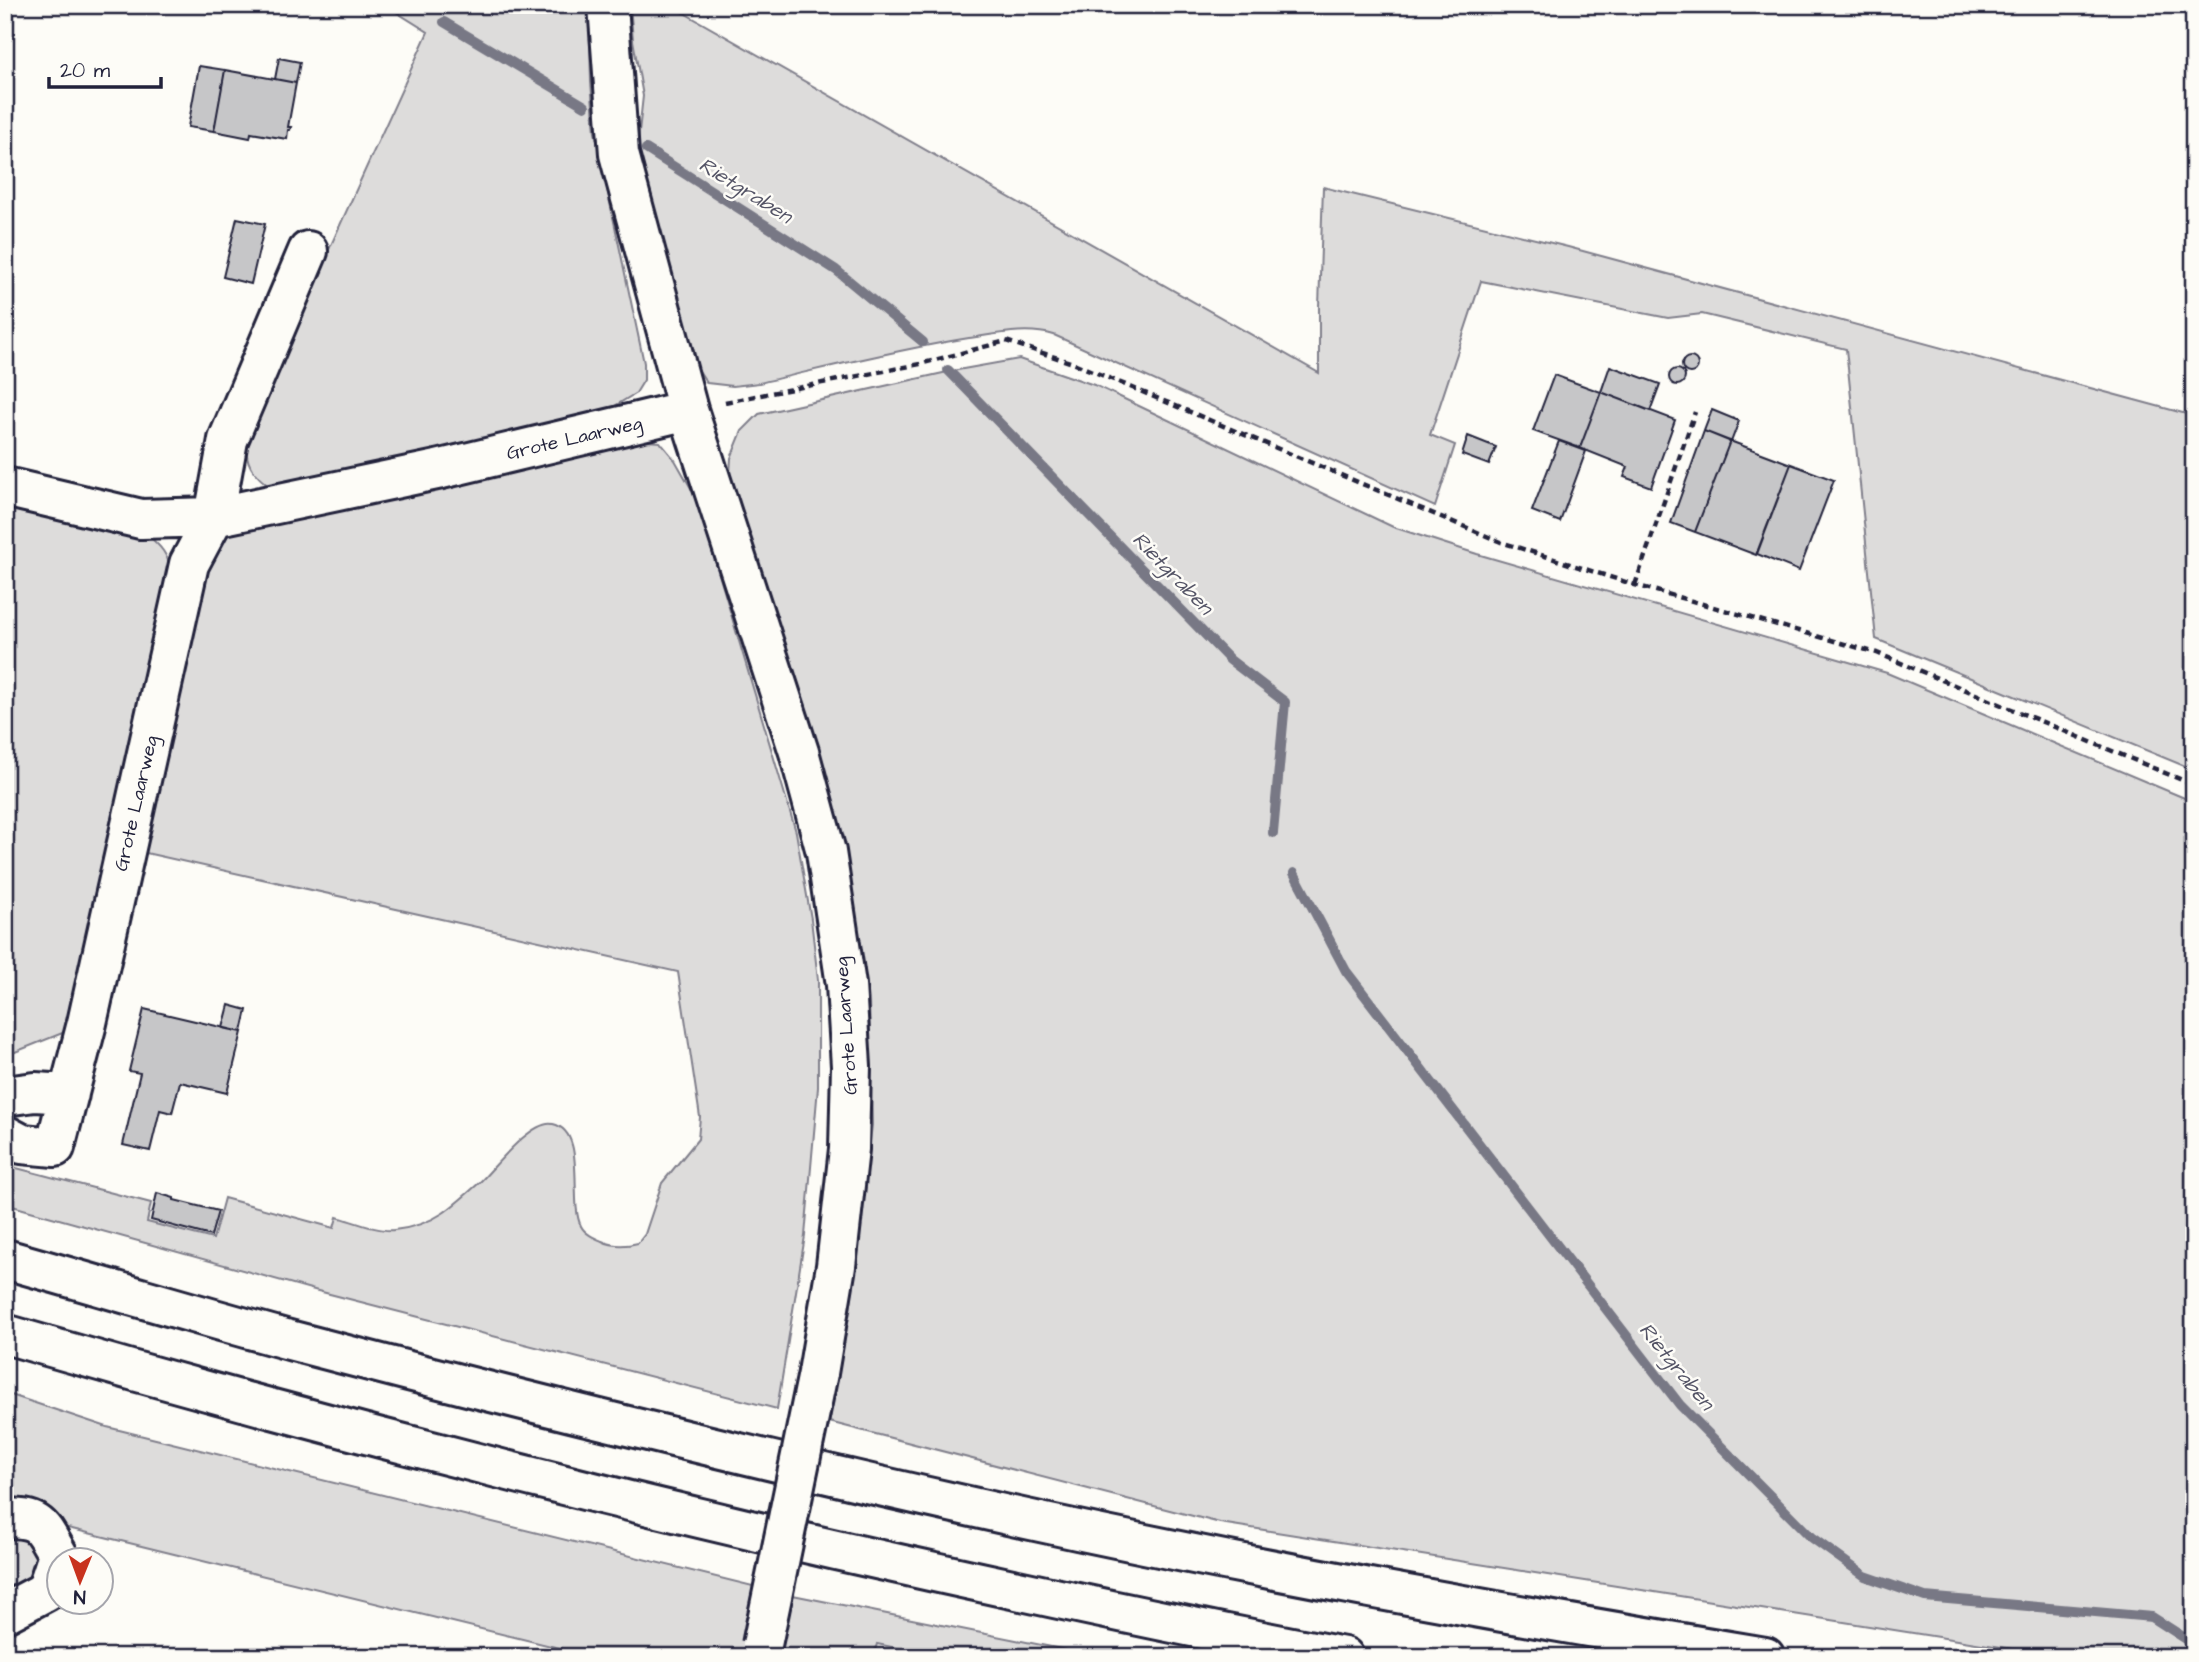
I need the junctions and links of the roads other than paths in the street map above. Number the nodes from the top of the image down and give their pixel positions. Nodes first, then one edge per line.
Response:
1 (608, 5) edge
2 (308, 251) dead end
3 (688, 410) junction
4 (5, 487) edge
5 (214, 517) junction
6 (69, 1094) junction
7 (5, 1096) edge
8 (5, 1135) edge
9 (5, 1259) edge
10 (5, 1334) edge
11 (5, 1518) edge
12 (5, 1613) edge
13 (761, 1651) edge
14 (1344, 1657) edge
15 (1765, 1657) edge

1 - 3 main road, Grote Laarweg
2 - 5 main road, Grote Laarweg
3 - 5 main road, Grote Laarweg
3 - 13 main road, Grote Laarweg, bridge
4 - 5 main road, Grote Laarweg
5 - 6 main road, Grote Laarweg
6 - 7 main road
6 - 8 main road, Grote Laarweg
9 - 15 main road
10 - 14 main road
11 - 12 main road

